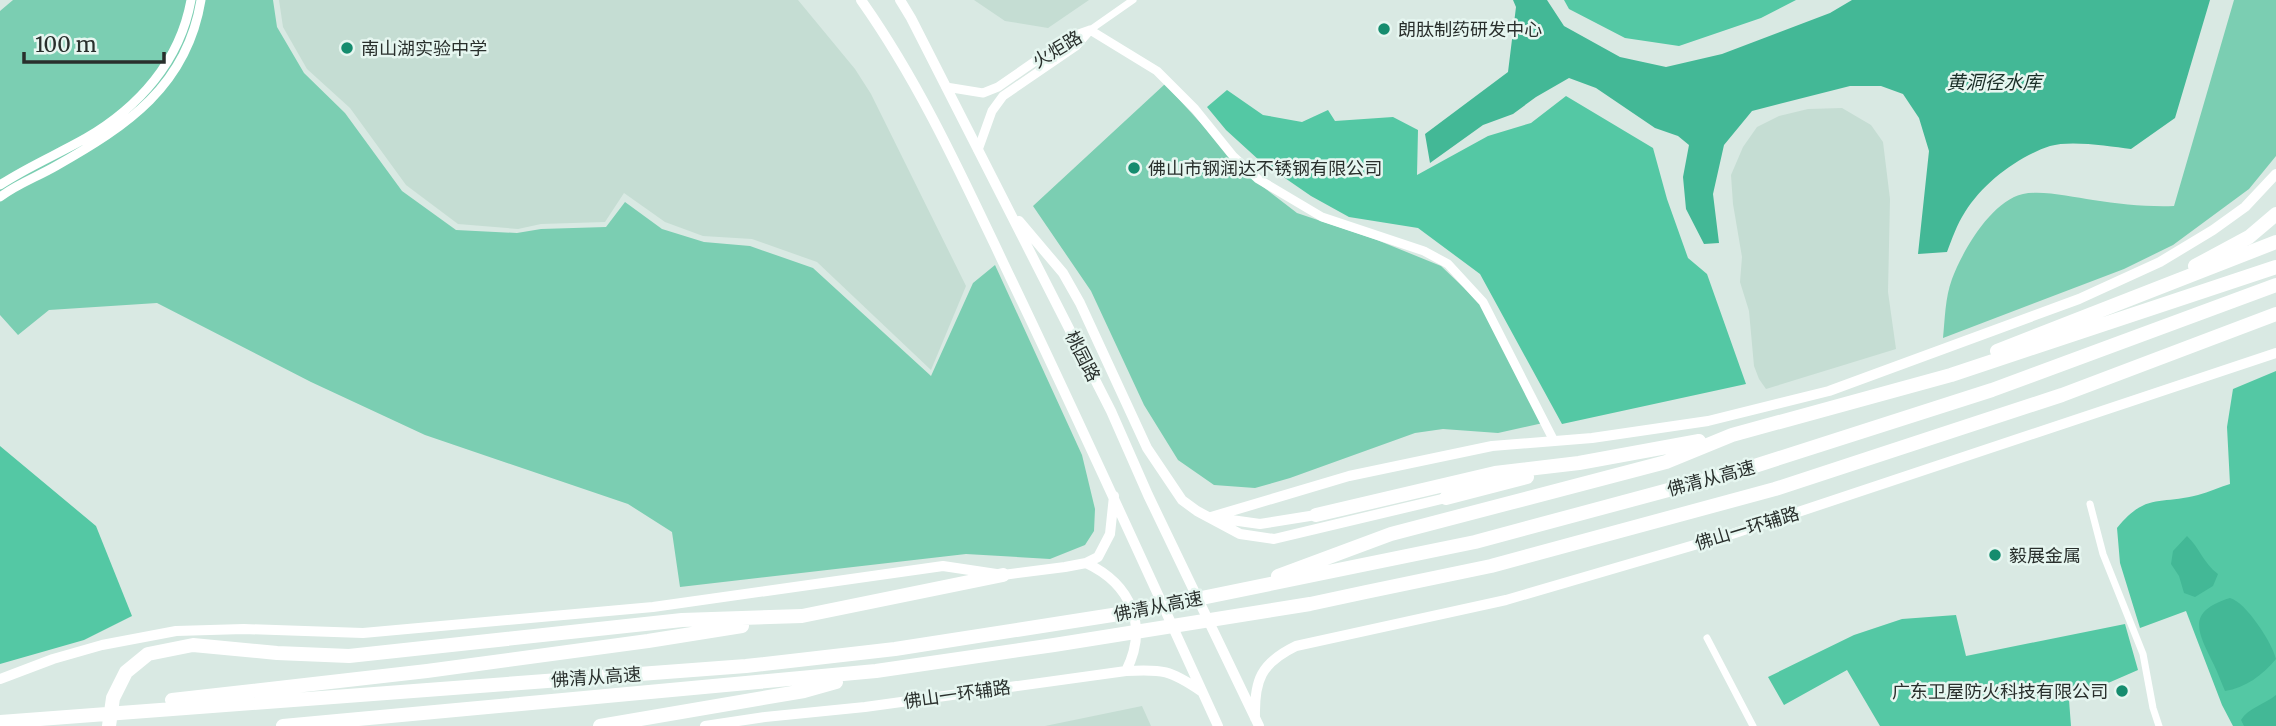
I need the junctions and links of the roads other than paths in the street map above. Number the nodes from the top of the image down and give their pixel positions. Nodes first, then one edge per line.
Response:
1 (191, 0) edge
2 (201, 0) edge
3 (861, 0) edge
4 (900, 0) edge
5 (1133, 0) edge
6 (1090, 30) junction
7 (946, 87) junction
8 (978, 150) junction
9 (2276, 174) edge
10 (0, 185) edge
11 (0, 197) edge
12 (1006, 205) junction
13 (2276, 214) edge
14 (2276, 242) edge
15 (2276, 267) edge
16 (2276, 285) edge
17 (2128, 299) junction
18 (2276, 314) edge
19 (2276, 353) edge
20 (1901, 389) junction
21 (1732, 435) junction
22 (1554, 441) junction
23 (1579, 463) junction
24 (1114, 496) junction
25 (1446, 498) joint
26 (2090, 504) dead end
27 (1316, 516) joint
28 (1211, 517) junction
29 (1086, 564) junction
30 (1003, 575) junction
31 (1237, 591) junction
32 (802, 616) junction
33 (1707, 638) dead end
34 (876, 671) junction
35 (1126, 671) junction
36 (0, 679) edge
37 (1203, 692) junction
38 (44, 718) junction
39 (0, 722) edge
40 (1257, 722) edge
41 (109, 726) edge
42 (283, 726) edge
43 (600, 726) edge
44 (705, 726) edge
45 (1219, 726) edge
46 (1753, 726) edge
47 (2159, 726) edge

1 - 10 street
2 - 11 street
3 - 24 main road, 桃园路
4 - 7 main road, 桃园路
5 - 6 street
6 - 7 street, 火炬路
6 - 8 street, 火炬路
6 - 22 street
7 - 8 main road, 桃园路
8 - 12 main road, 桃园路
9 - 22 main road
12 - 28 main road
12 - 40 main road, 桃园路
13 - 17 highway
14 - 17 highway
15 - 20 highway
16 - 31 highway, 佛清从高速
17 - 20 highway
18 - 34 highway, 佛清从高速
19 - 40 main road, 佛山一环辅路
20 - 21 highway
21 - 23 highway
21 - 31 highway
22 - 28 main road
23 - 25 highway
23 - 27 highway
24 - 29 main road
24 - 37 main road, 桃园路
25 - 28 main road
26 - 47 street
27 - 28 main road
29 - 30 main road
29 - 35 main road
30 - 32 highway
30 - 36 main road
31 - 38 highway, 佛清从高速
32 - 38 highway
32 - 41 highway
33 - 46 street
34 - 42 highway, 佛清从高速
34 - 43 highway
35 - 37 main road, 佛山一环辅路
35 - 44 main road, 佛山一环辅路
37 - 45 main road, 桃园路
38 - 39 highway, 佛清从高速

